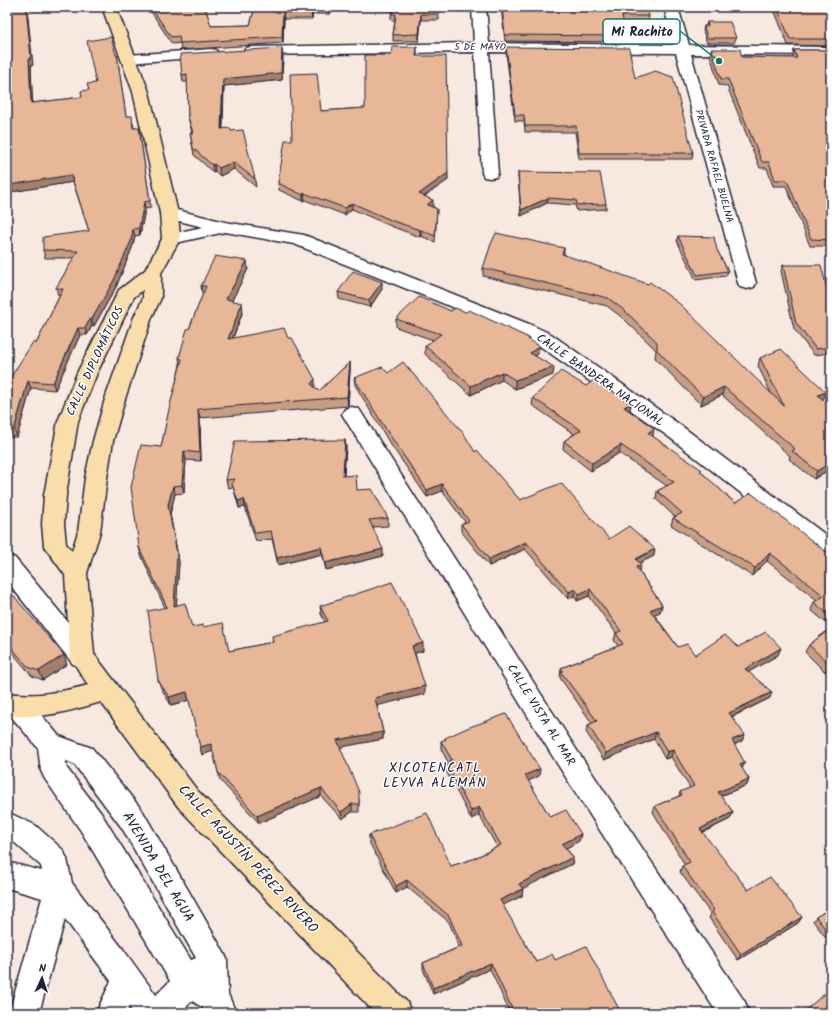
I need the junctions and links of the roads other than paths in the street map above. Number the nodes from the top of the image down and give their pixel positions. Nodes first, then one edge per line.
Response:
1 (109, 7) edge
2 (479, 7) edge
3 (671, 7) edge
4 (481, 46) junction
5 (682, 49) junction
6 (831, 51) edge
7 (128, 59) junction
8 (490, 173) dead end
9 (169, 213) junction
10 (225, 227) junction
11 (170, 239) junction
12 (152, 273) junction
13 (747, 283) dead end
14 (352, 414) dead end
15 (831, 551) edge
16 (7, 564) edge
17 (76, 573) junction
18 (82, 657) junction
19 (107, 690) junction
20 (12, 705) edge
21 (50, 744) junction
22 (7, 824) edge
23 (7, 875) edge
24 (59, 889) junction
25 (212, 959) junction
26 (127, 979) junction
27 (188, 982) junction
28 (217, 1005) edge
29 (24, 1013) edge
30 (111, 1013) edge
31 (151, 1013) edge
32 (160, 1013) edge
33 (396, 1013) edge
34 (734, 1013) edge

1 - 7 main road
2 - 4 street
3 - 5 street, PRIVADA RAFAEL BUELNA
4 - 5 street, 5 DE MAYO
4 - 7 street, 5 DE MAYO
4 - 8 street
5 - 6 street, 5 DE MAYO
5 - 13 street, PRIVADA RAFAEL BUELNA
7 - 9 main road
9 - 10 street, CALLE BANDERA NACIONAL
9 - 11 main road
10 - 11 street, CALLE BANDERA NACIONAL
10 - 15 street, CALLE BANDERA NACIONAL
11 - 12 main road, CALLE DIPLOMÁTICOS
12 - 17 main road, CALLE DIPLOMÁTICOS
12 - 17 main road, CALLE DIPLOMÁTICOS
14 - 34 street, CALLE VISTA AL MAR
16 - 18 street, CALLE AGUSTÍN PÉREZ RIVERO
17 - 18 main road, CALLE DIPLOMÁTICOS
18 - 19 main road, CALLE AGUSTÍN PÉREZ RIVERO
19 - 20 main road, AVENIDA DEL AGUA
19 - 33 main road, CALLE AGUSTÍN PÉREZ RIVERO
20 - 21 street, AVENIDA DEL AGUA
21 - 25 street, AVENIDA DEL AGUA
21 - 27 street, AVENIDA DEL AGUA
22 - 24 street
23 - 24 street
24 - 26 street
24 - 29 street
25 - 27 street
25 - 28 street, AVENIDA DEL AGUA
26 - 30 street
26 - 31 street
27 - 28 street, AVENIDA DEL AGUA
27 - 32 street

